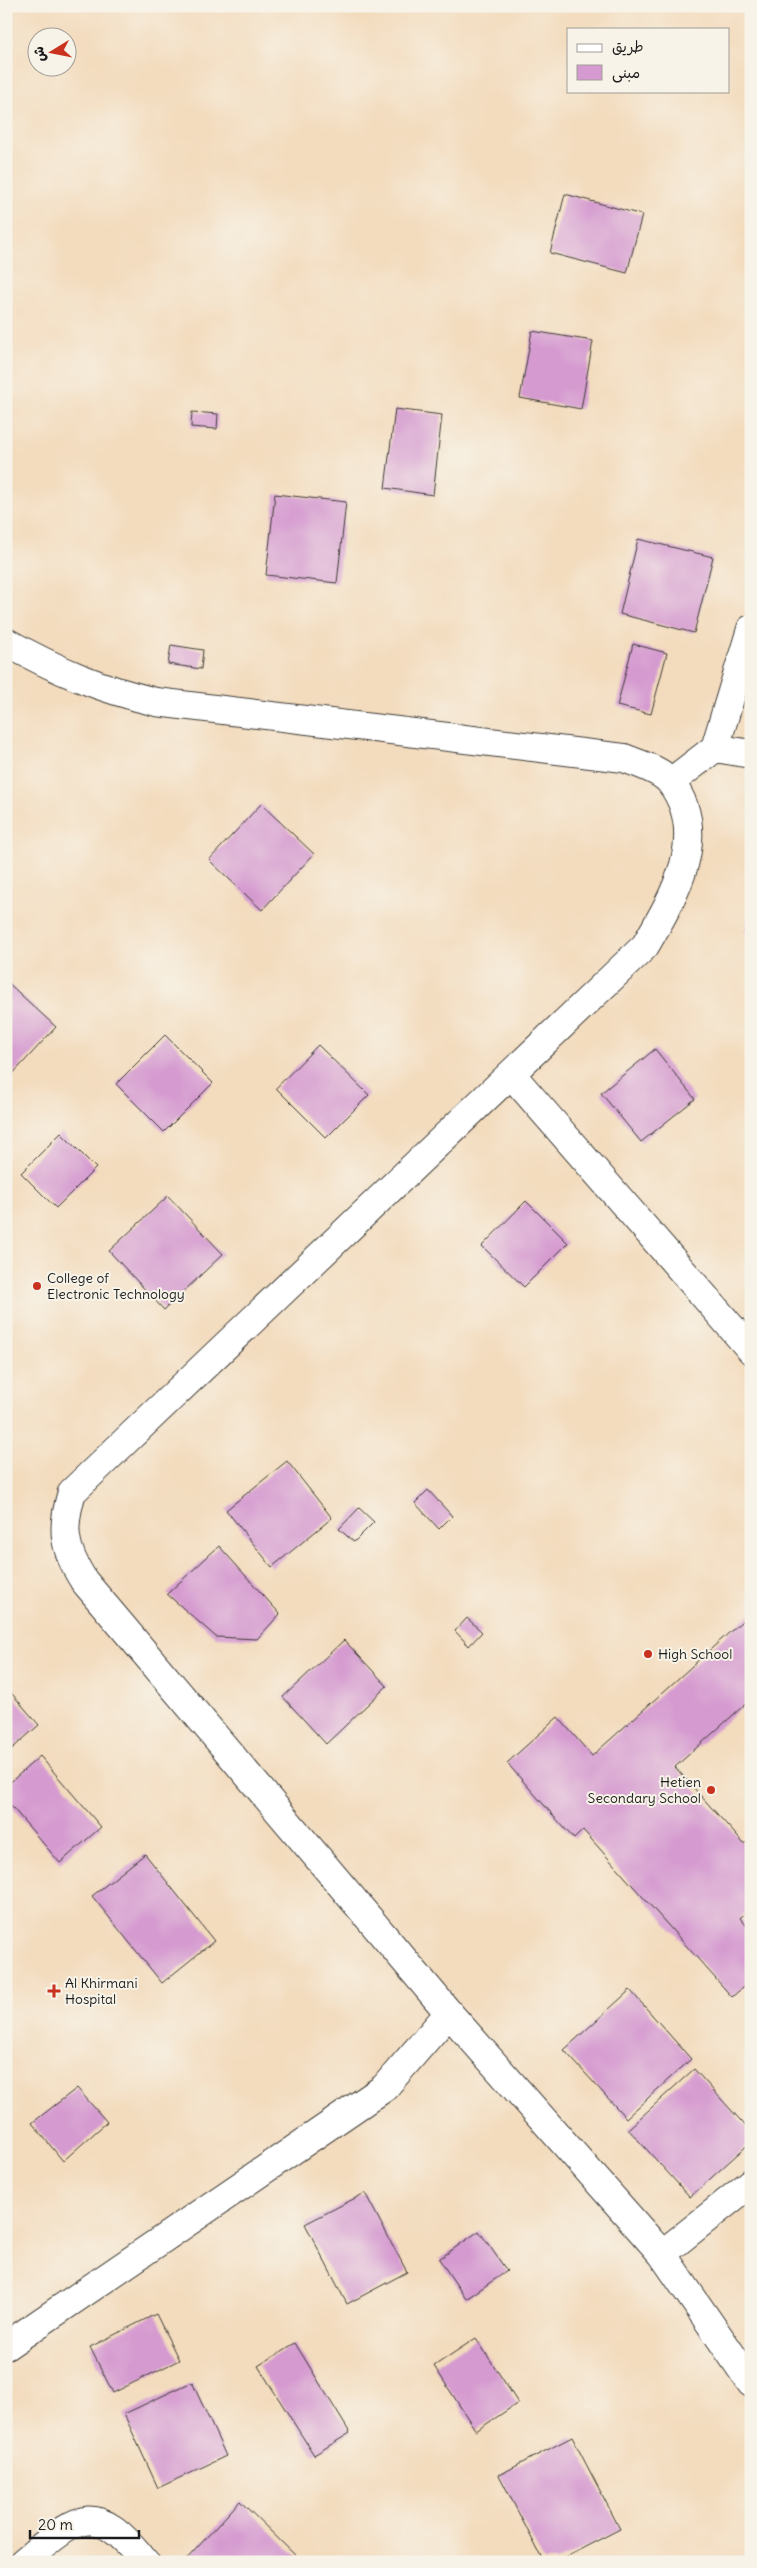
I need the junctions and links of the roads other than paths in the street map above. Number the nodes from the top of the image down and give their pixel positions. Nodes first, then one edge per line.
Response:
1 (751, 629) edge
2 (6, 642) edge
3 (715, 748) junction
4 (751, 754) edge
5 (671, 782) junction
6 (511, 1074) junction
7 (751, 1350) edge
8 (449, 2013) junction
9 (751, 2183) edge
10 (662, 2254) junction
11 (6, 2346) edge
12 (751, 2383) edge
13 (23, 2562) edge
14 (144, 2562) edge

1 - 3 street
2 - 5 street
3 - 4 street
3 - 5 street
5 - 6 street
6 - 7 street
6 - 8 street
8 - 10 street
8 - 11 street
9 - 10 street
10 - 12 street
13 - 14 street

